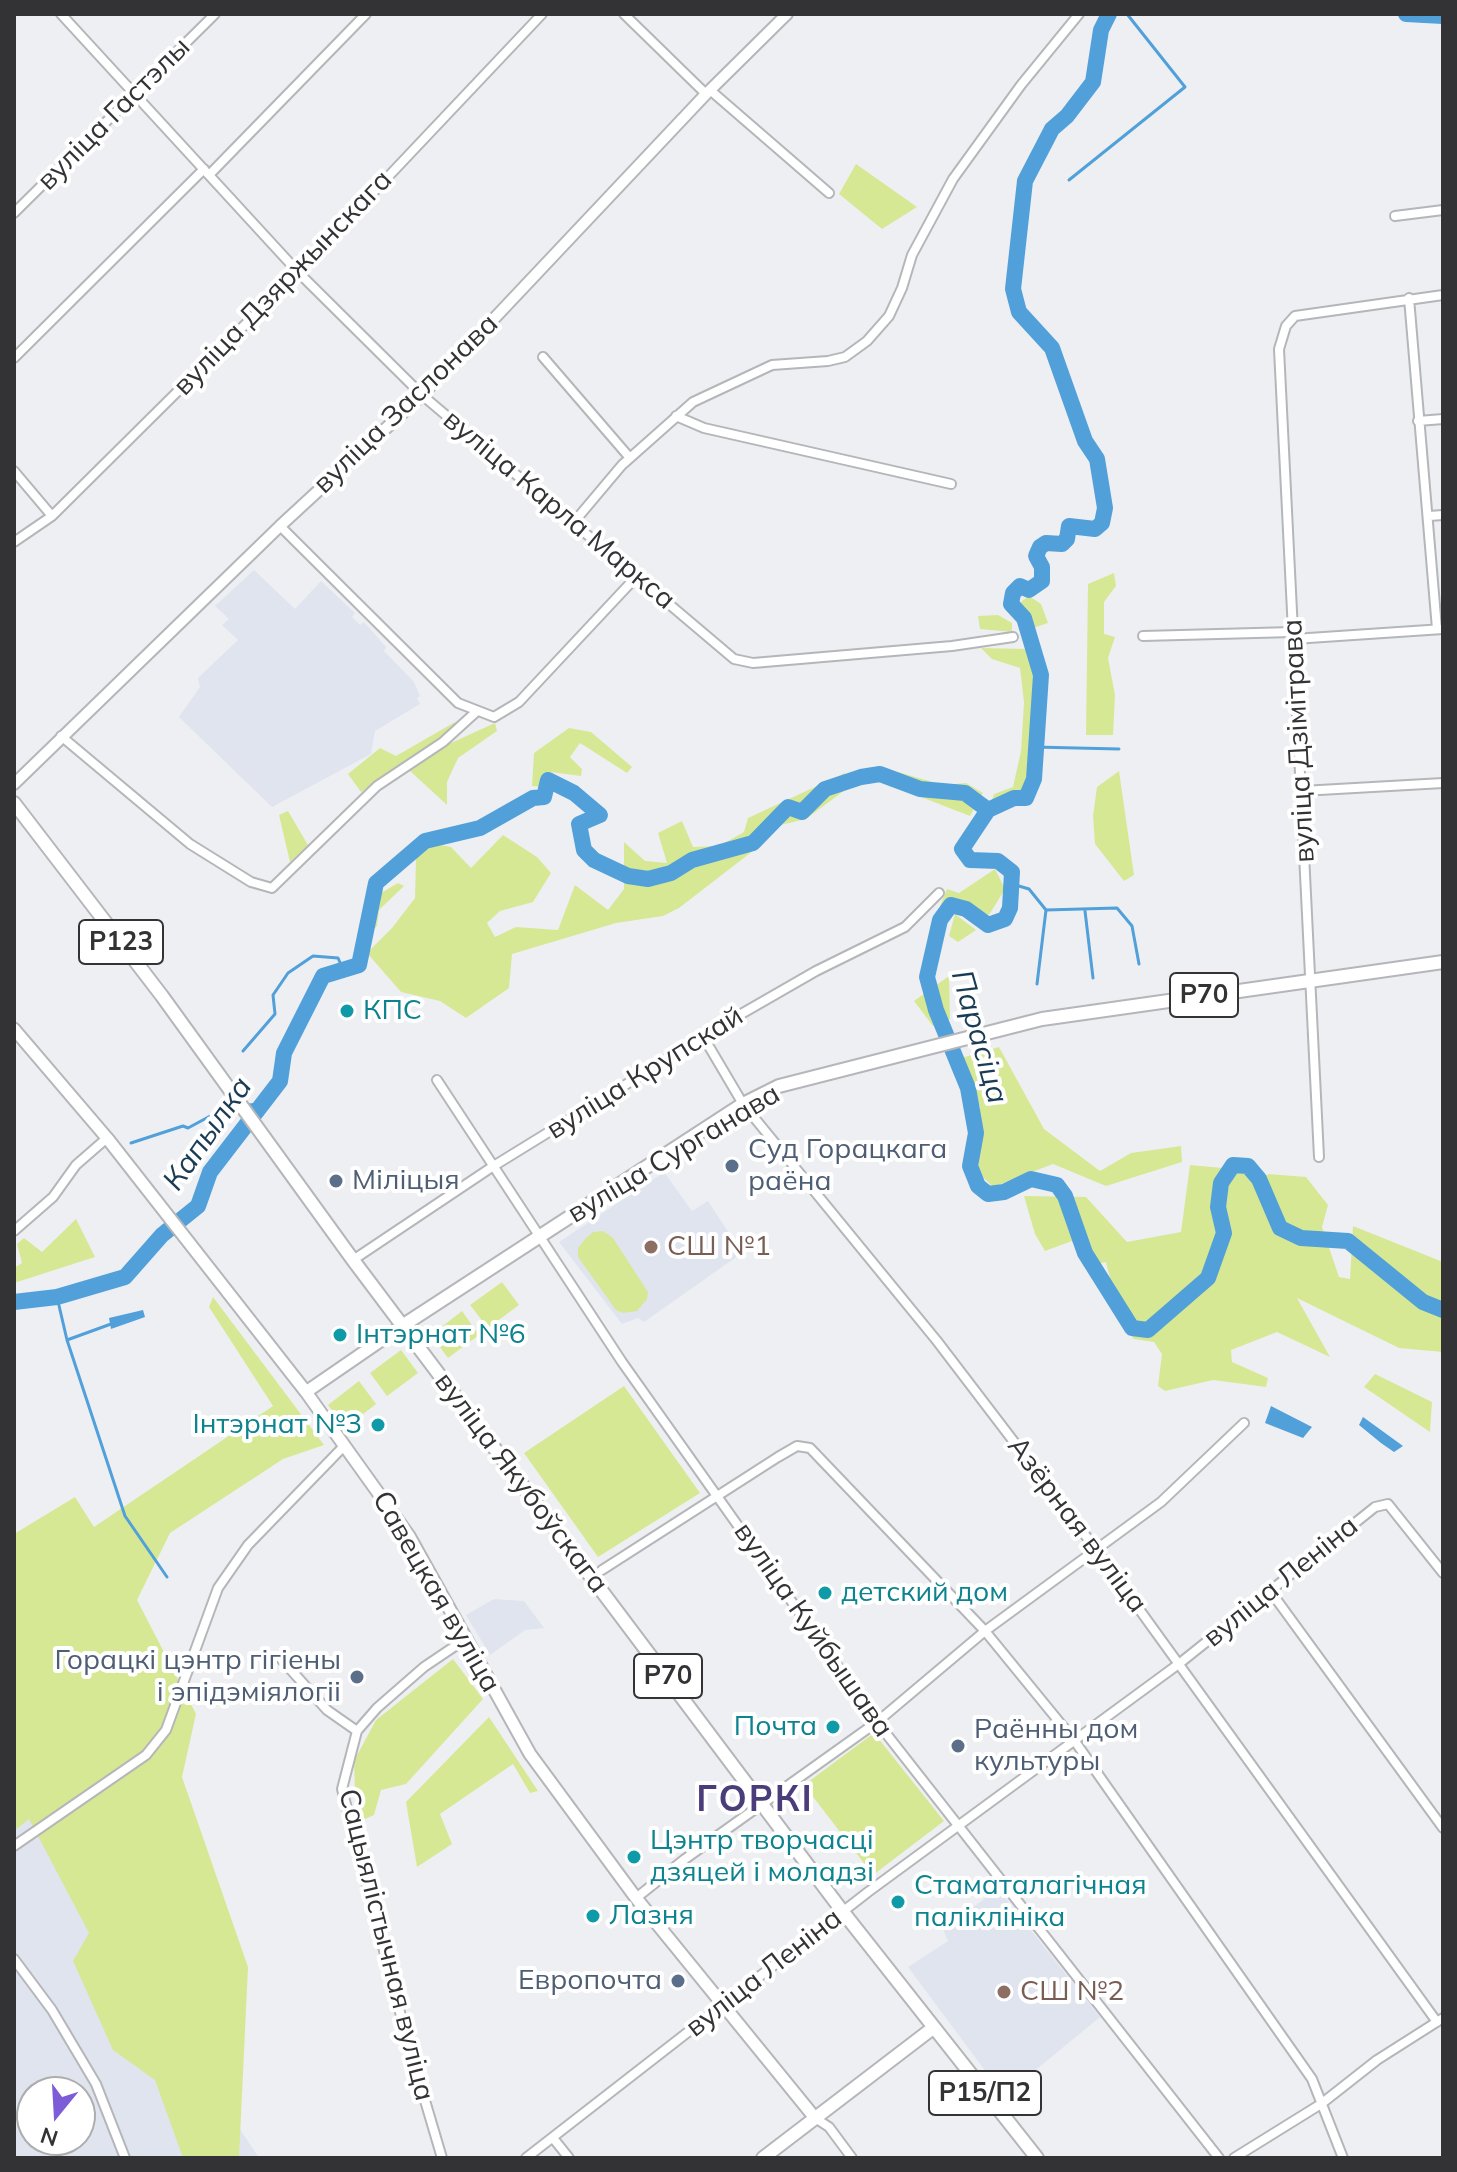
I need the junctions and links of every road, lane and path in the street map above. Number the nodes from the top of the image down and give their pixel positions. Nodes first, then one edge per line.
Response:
1 (61, 14) edge
2 (215, 14) edge
3 (366, 14) edge
4 (542, 14) edge
5 (624, 14) edge
6 (787, 14) edge
7 (1079, 14) edge
8 (708, 92) junction
9 (134, 96) junction
10 (206, 172) junction
11 (829, 193) dead end
12 (1443, 210) edge
13 (14, 213) edge
14 (1395, 216) dead end
15 (298, 272) junction
16 (1443, 295) edge
17 (1409, 298) junction
18 (543, 357) dead end
19 (14, 358) edge
20 (422, 395) junction
21 (676, 416) junction
22 (1443, 419) edge
23 (1418, 421) junction
24 (630, 458) junction
25 (14, 471) edge
26 (951, 484) dead end
27 (1443, 515) edge
28 (52, 516) junction
29 (1429, 516) junction
30 (574, 522) junction
31 (280, 526) junction
32 (14, 542) edge
33 (637, 576) junction
34 (1440, 629) edge
35 (1294, 635) junction
36 (1143, 636) dead end
37 (1013, 637) dead end
38 (476, 712) junction
39 (61, 736) junction
40 (1443, 783) edge
41 (14, 784) edge
42 (1302, 791) junction
43 (14, 803) edge
44 (939, 893) dead end
45 (1443, 962) edge
46 (1310, 979) junction
47 (14, 1029) edge
48 (704, 1038) junction
49 (437, 1080) dead end
50 (743, 1104) junction
51 (107, 1138) junction
52 (1319, 1157) dead end
53 (492, 1167) junction
54 (14, 1231) edge
55 (539, 1237) junction
56 (353, 1260) junction
57 (402, 1326) junction
58 (306, 1392) junction
59 (1244, 1423) dead end
60 (345, 1445) junction
61 (718, 1496) junction
62 (1095, 1548) junction
63 (602, 1570) dead end
64 (1443, 1573) edge
65 (1271, 1592) junction
66 (985, 1631) junction
67 (464, 1640) junction
68 (282, 1660) dead end
69 (1180, 1663) junction
70 (877, 1722) junction
71 (357, 1731) junction
72 (1074, 1740) junction
73 (764, 1805) junction
74 (958, 1826) junction
75 (1443, 1828) edge
76 (14, 1846) edge
77 (636, 1898) junction
78 (843, 1912) junction
79 (14, 1959) edge
80 (721, 2005) junction
81 (1440, 2020) edge
82 (933, 2028) junction
83 (1321, 2104) junction
84 (815, 2118) junction
85 (553, 2138) junction
86 (125, 2158) edge
87 (442, 2158) edge
88 (526, 2158) edge
89 (569, 2158) edge
90 (763, 2158) edge
91 (852, 2158) edge
92 (1037, 2158) edge
93 (1219, 2158) edge
94 (1234, 2158) edge
95 (1343, 2158) edge

1 - 9 street, вуліца Карла Маркса
2 - 9 street, вуліца Гастэлы
3 - 10 street
4 - 15 street, вуліца Дзяржынскага
5 - 8 street
6 - 8 street, вуліца Заслонава
7 - 21 street
8 - 11 street
8 - 20 street, вуліца Заслонава
9 - 10 street, вуліца Карла Маркса
9 - 13 street, вуліца Гастэлы
10 - 15 street, вуліца Карла Маркса
10 - 19 street
12 - 14 street
15 - 20 street, вуліца Карла Маркса
15 - 28 street, вуліца Дзяржынскага
16 - 17 street
17 - 23 street
17 - 35 street, вуліца Дзімітрава
18 - 24 street
20 - 30 street, вуліца Карла Маркса
20 - 31 street, вуліца Заслонава
21 - 24 street
21 - 26 street
22 - 23 street
23 - 29 street
24 - 30 street
25 - 28 street
27 - 29 street
28 - 32 street, вуліца Дзяржынскага
29 - 34 street
30 - 33 street, вуліца Карла Маркса
31 - 38 street
31 - 39 street, вуліца Заслонава
33 - 37 street, вуліца Карла Маркса
33 - 38 street
34 - 35 street
35 - 36 street
35 - 42 street, вуліца Дзімітрава
38 - 39 street
39 - 41 street, вуліца Заслонава
40 - 42 street
42 - 46 street, вуліца Дзімітрава
43 - 56 main road, вуліца Якубоўскага / Р123
44 - 48 street, вуліца Крупскай
45 - 46 main road, вуліца Сурганава / Р70
46 - 50 main road, вуліца Сурганава / Р70
46 - 52 street, вуліца Дзімітрава
47 - 51 main road, Савецкая вуліца
48 - 50 street, Азёрная вуліца
48 - 53 street, вуліца Крупскай
49 - 53 street, вуліца Куйбышава
50 - 55 main road, вуліца Сурганава / Р70
50 - 62 street, Азёрная вуліца
51 - 54 street
51 - 58 main road, Савецкая вуліца
53 - 55 street, вуліца Куйбышава
53 - 56 street, вуліца Крупскай
55 - 57 main road, вуліца Сурганава / Р70
55 - 61 street, вуліца Куйбышава
56 - 57 main road, вуліца Якубоўскага / Р123
57 - 58 main road
57 - 73 main road, вуліца Якубоўскага / Р70
58 - 60 main road, Савецкая вуліца
59 - 62 street
60 - 67 main road, Савецкая вуліца
60 - 76 street
61 - 63 street
61 - 66 street
61 - 70 street, вуліца Куйбышава
62 - 66 street
62 - 69 street, Азёрная вуліца
64 - 65 street, вуліца Леніна
65 - 69 street, вуліца Леніна
65 - 75 street
66 - 70 street
66 - 72 street
67 - 71 street, Сацыялістычная вуліца
67 - 77 main road, Савецкая вуліца
68 - 71 street
69 - 72 street, вуліца Леніна
69 - 81 street, Азёрная вуліца
70 - 73 street
70 - 74 street, вуліца Куйбышава
71 - 87 street, Сацыялістычная вуліца
72 - 74 street, вуліца Леніна
72 - 83 street
73 - 77 street
73 - 78 main road, вуліца Якубоўскага / Р70
74 - 78 street, вуліца Леніна
74 - 93 street, вуліца Куйбышава
77 - 80 main road, Савецкая вуліца
78 - 80 street, вуліца Леніна
78 - 82 main road, вуліца Якубоўскага / Р70
79 - 86 street
80 - 84 main road, Савецкая вуліца
80 - 85 street, вуліца Леніна
81 - 83 street
82 - 84 main road
82 - 92 main road, вуліца Якубоўскага / Р15/П2
83 - 94 street
83 - 95 street
84 - 90 main road
84 - 91 street, Савецкая вуліца
85 - 88 street, вуліца Леніна
85 - 89 street

